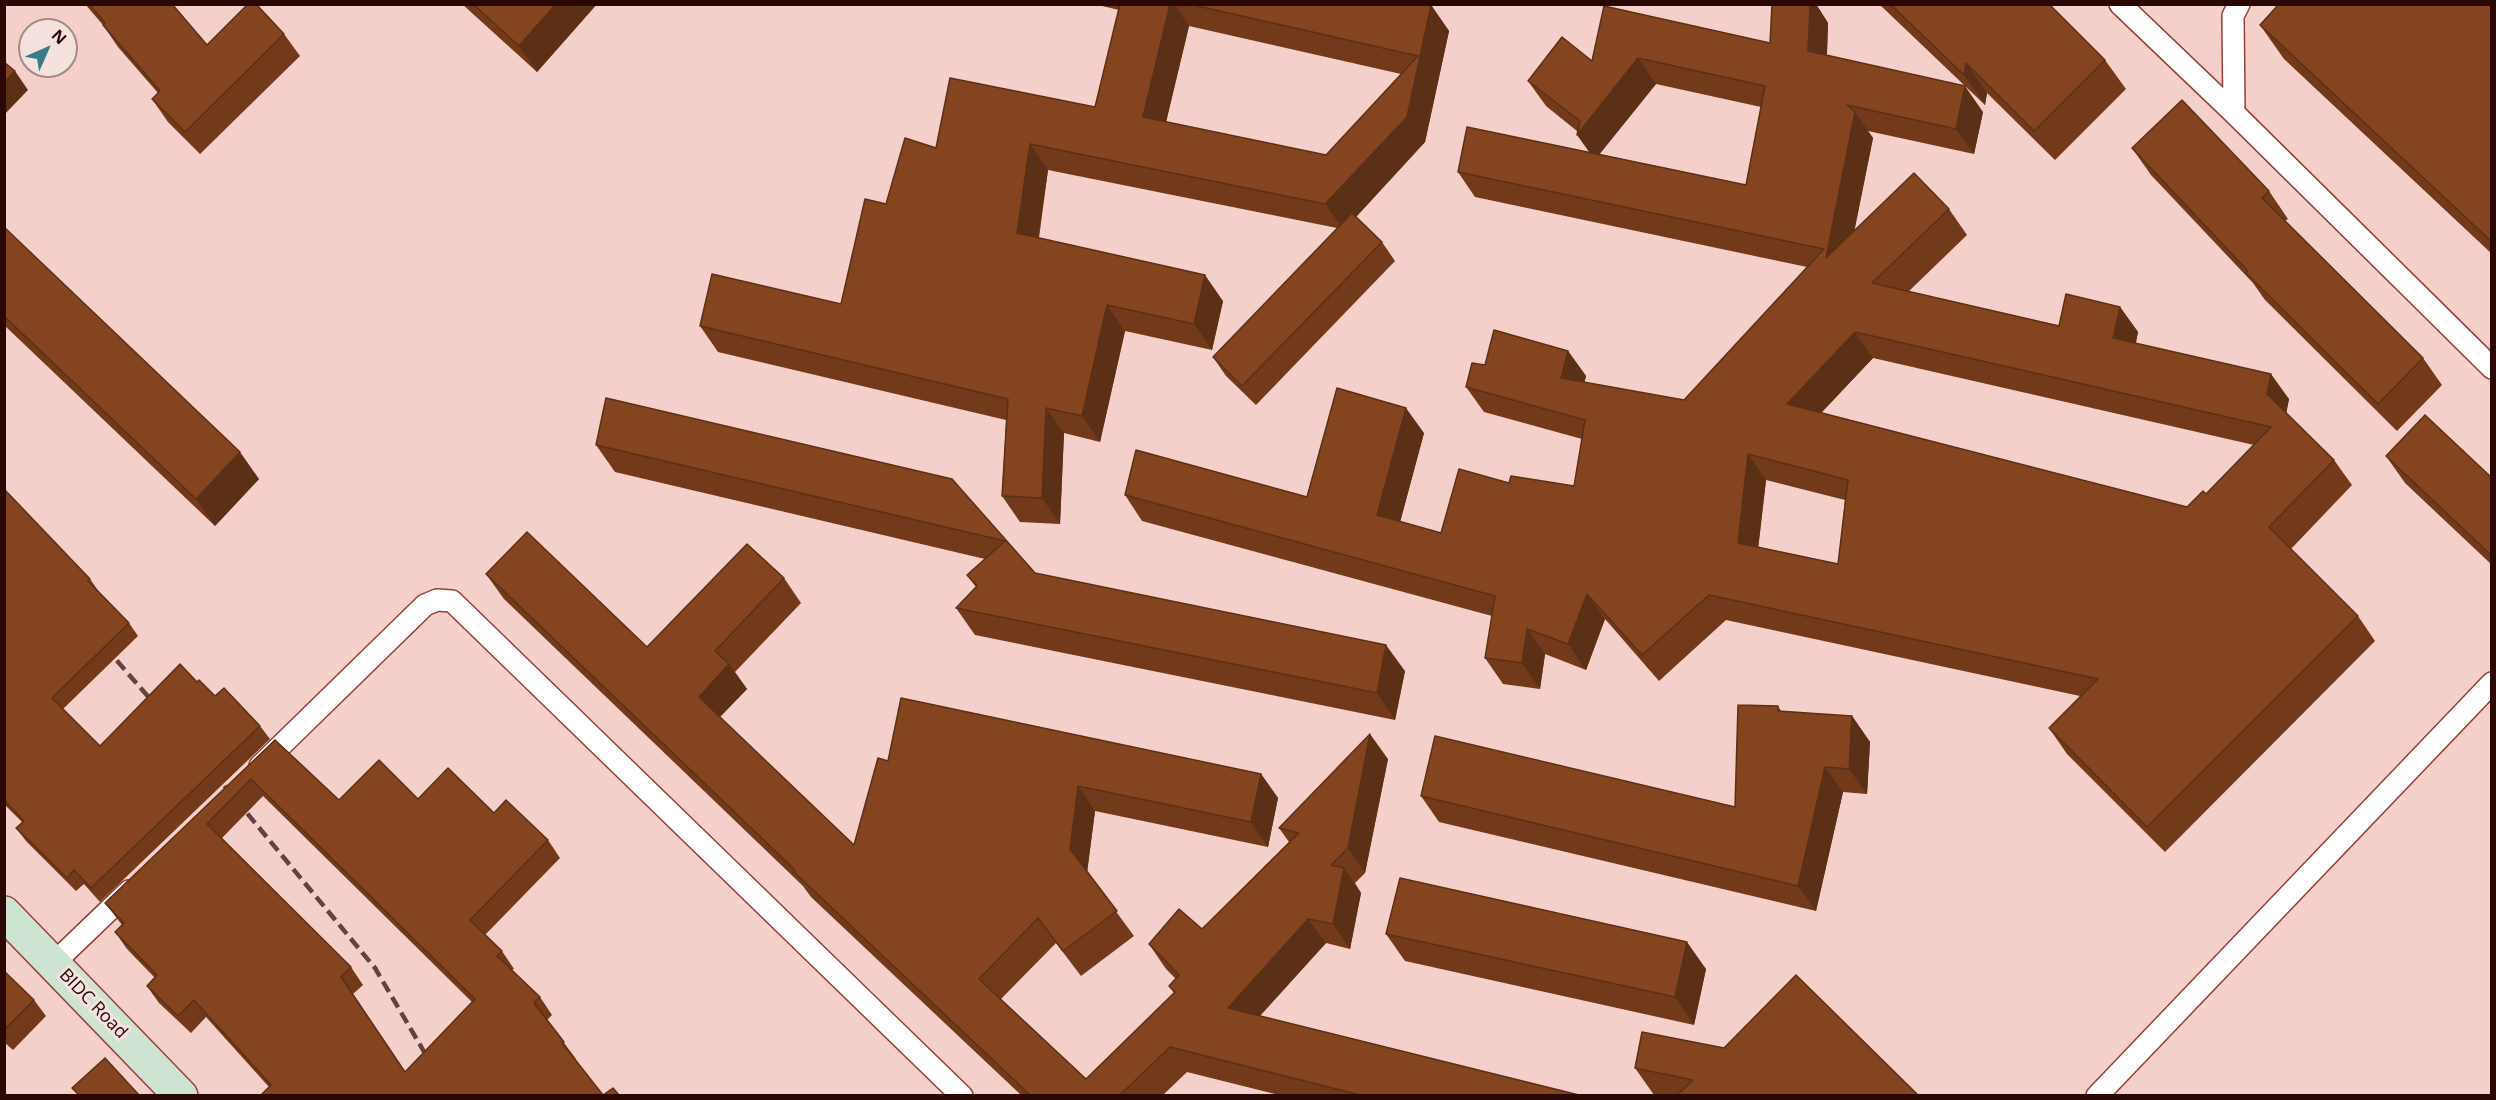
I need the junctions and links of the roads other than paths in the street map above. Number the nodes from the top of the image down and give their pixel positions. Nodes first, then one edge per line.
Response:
1 (2120, 4) edge
2 (2239, 4) edge
3 (2234, 113) junction
4 (2492, 368) edge
5 (2492, 684) edge
6 (249, 777) edge
7 (147, 874) edge
8 (4, 914) edge
9 (54, 963) junction
10 (181, 1095) edge
11 (962, 1095) edge
12 (2097, 1095) edge

1 - 3 lane
2 - 3 lane
3 - 4 lane
5 - 12 lane
6 - 11 lane
7 - 9 lane
8 - 9 main road, BIDC Road
9 - 10 main road, BIDC Road

